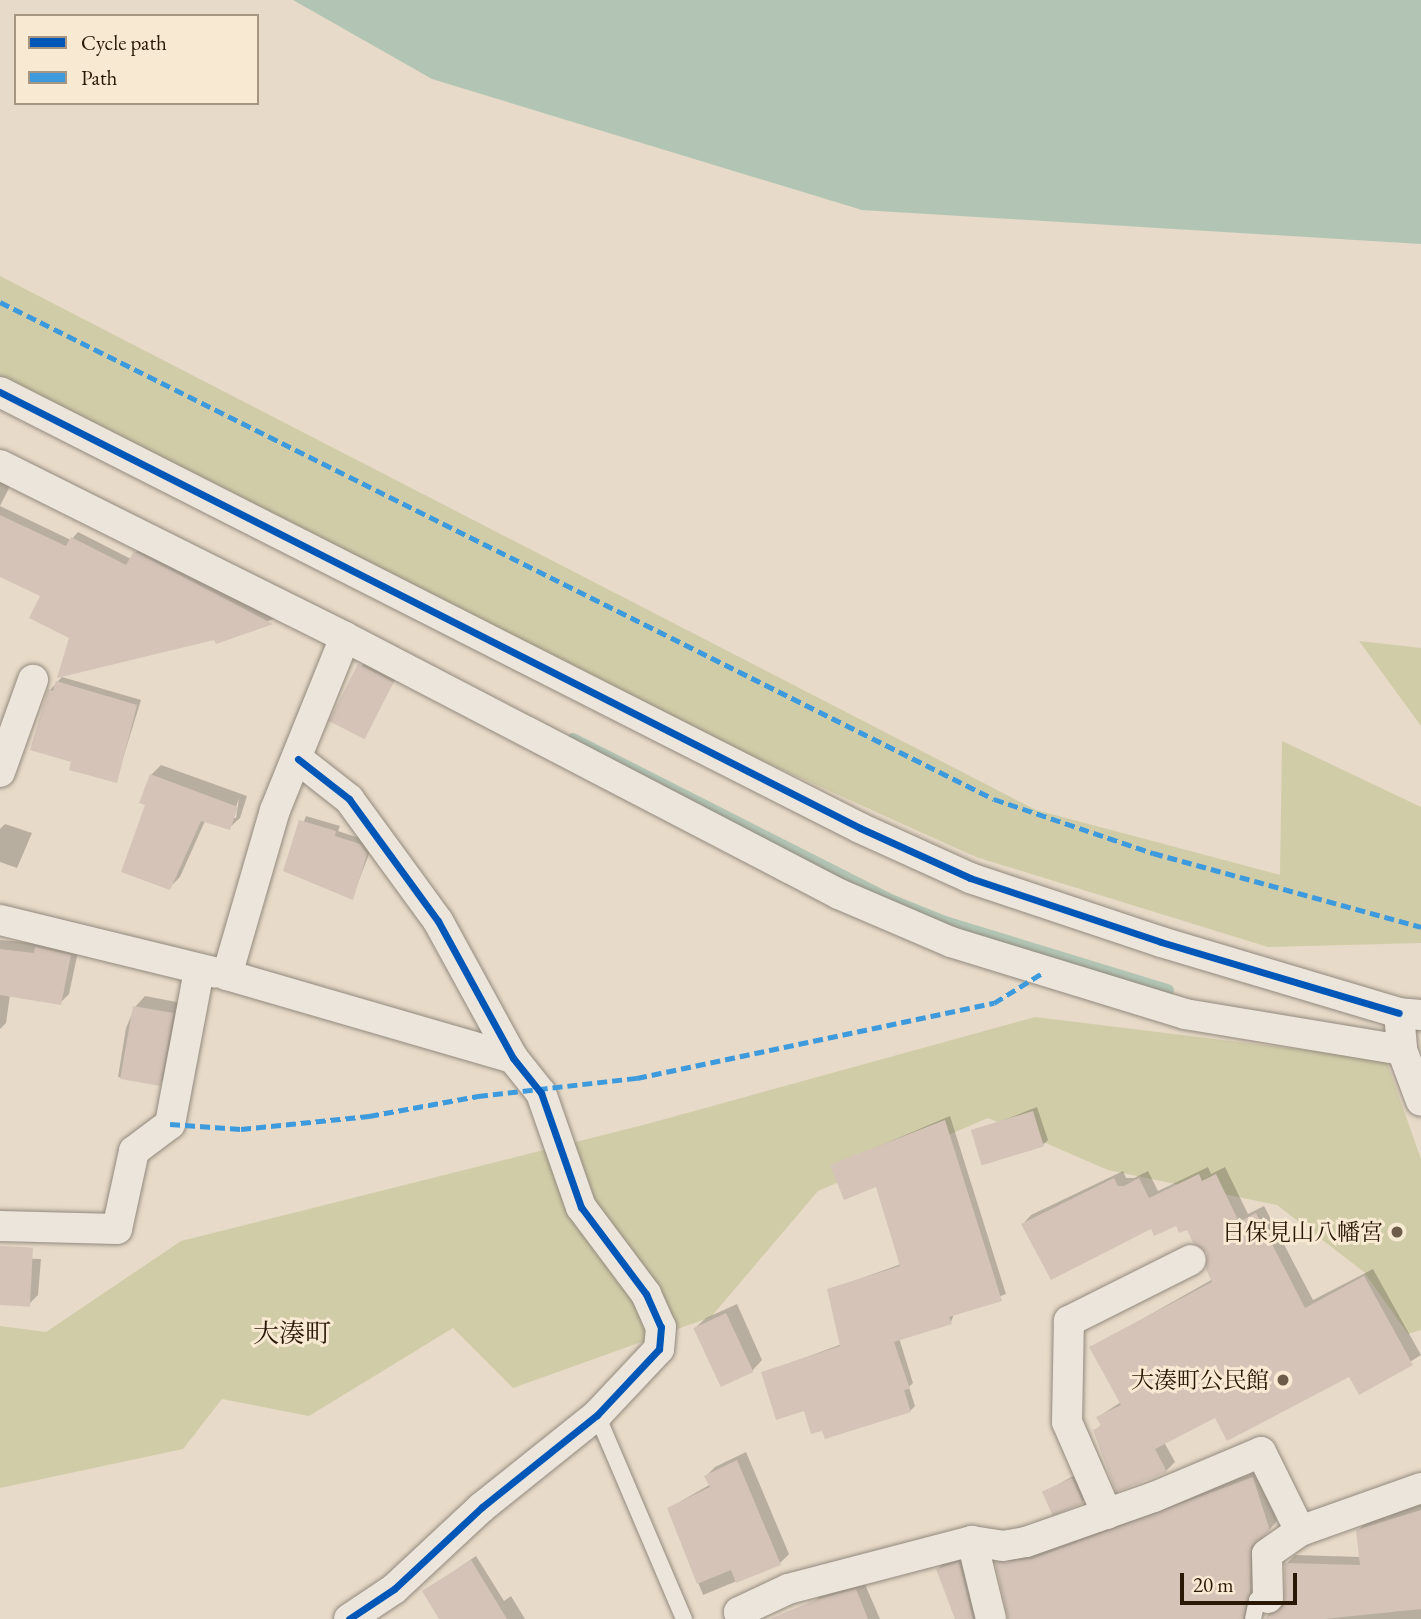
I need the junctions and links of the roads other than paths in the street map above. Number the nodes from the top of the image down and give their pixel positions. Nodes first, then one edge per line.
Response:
1 (0, 392) edge
2 (0, 465) edge
3 (345, 637) junction
4 (33, 680) dead end
5 (298, 759) junction
6 (0, 772) edge
7 (0, 920) edge
8 (213, 972) junction
9 (1410, 1014) edge
10 (1402, 1050) junction
11 (513, 1058) junction
12 (1421, 1101) edge
13 (0, 1226) edge
14 (1191, 1260) dead end
15 (597, 1415) junction
16 (1421, 1488) edge
17 (1107, 1514) junction
18 (1300, 1531) junction
19 (972, 1541) junction
20 (1260, 1608) edge
21 (734, 1617) edge
22 (349, 1619) edge
23 (684, 1619) edge
24 (991, 1619) edge

1 - 9 street
2 - 3 street
3 - 5 street
3 - 10 street
4 - 6 street
5 - 8 street
5 - 11 street
7 - 8 street
8 - 11 street
8 - 13 street
9 - 10 street
10 - 12 street
11 - 15 street
14 - 17 street
15 - 22 street
15 - 23 lane
16 - 18 street
17 - 18 street
17 - 19 street
18 - 20 street
19 - 21 street
19 - 24 street

